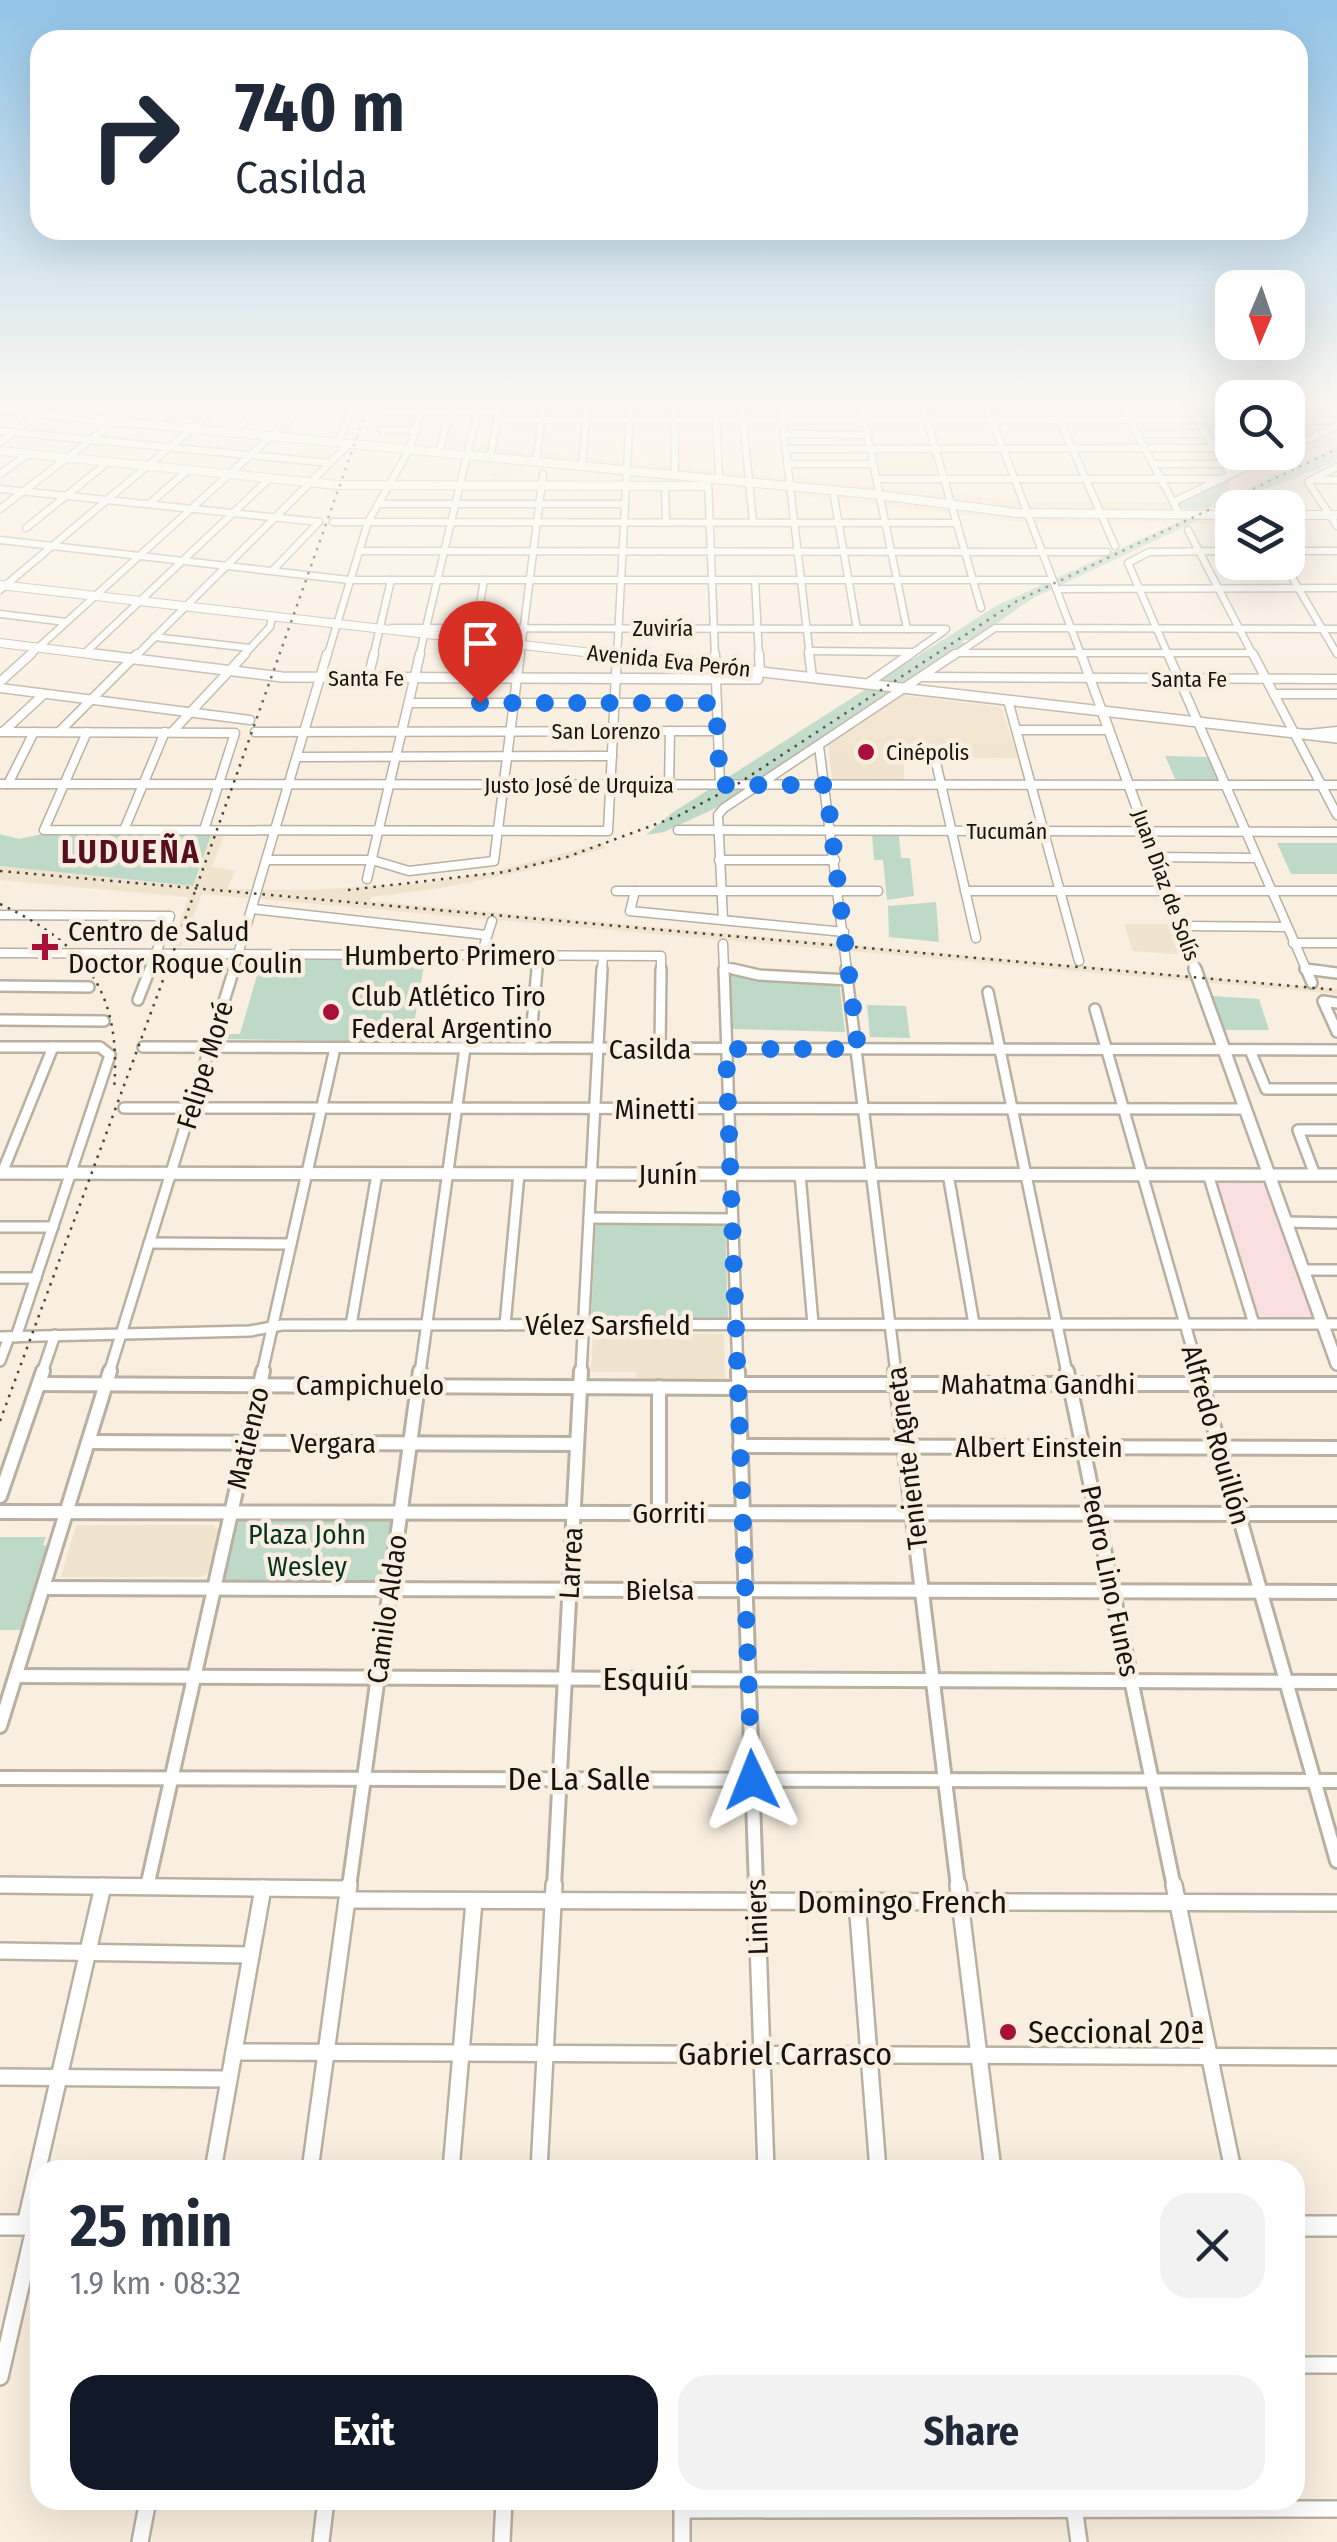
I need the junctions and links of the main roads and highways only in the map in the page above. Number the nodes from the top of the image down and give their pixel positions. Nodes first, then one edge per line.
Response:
1 (2, 587) edge
2 (0, 644) edge
3 (794, 679) joint
4 (903, 690) junction
5 (1103, 713) junction
6 (1337, 737) edge
7 (1, 1172) edge
8 (1270, 1174) junction
9 (1337, 1175) edge
10 (1330, 1324) edge
11 (1337, 1364) edge
12 (0, 2225) edge
13 (30, 2225) edge
14 (1305, 2226) edge
15 (1337, 2226) edge

1 - 4 main road, Avenida Eva Perón
2 - 3 main road, Santa Fe
3 - 4 main road, Avenida Eva Perón
4 - 5 main road, Avenida Eva Perón
4 - 5 main road, Avenida Eva Perón
5 - 6 main road, Avenida Eva Perón
5 - 8 main road, Juan Díaz de Solís
7 - 8 main road, Junín
8 - 9 main road, Junín
8 - 10 main road, Juan Díaz de Solís
10 - 11 main road, Juan Díaz de Solís
12 - 13 main road
14 - 15 main road

